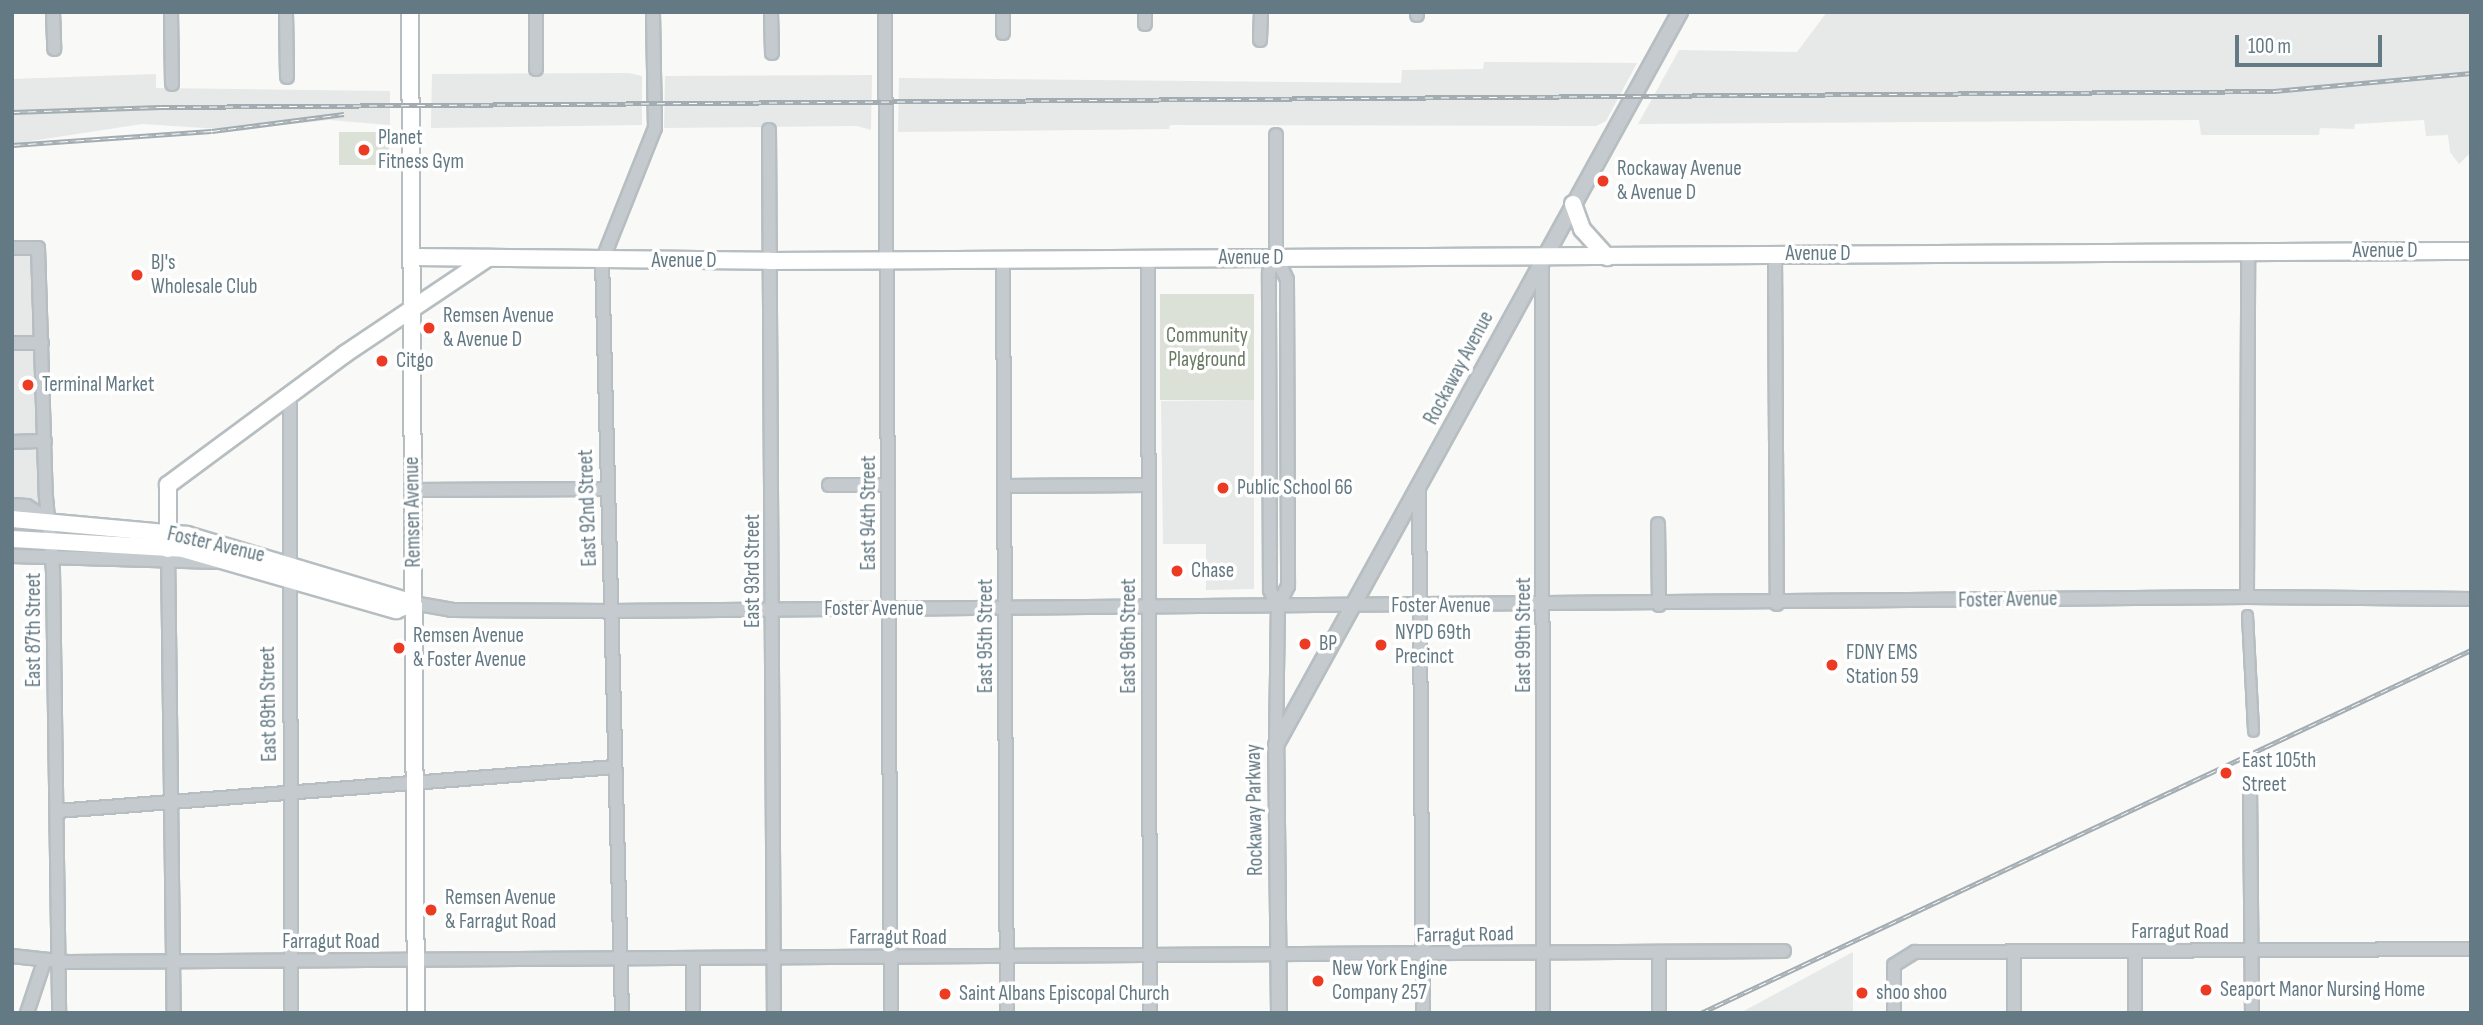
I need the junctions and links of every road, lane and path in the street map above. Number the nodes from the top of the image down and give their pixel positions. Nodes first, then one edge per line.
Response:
1 (53, 12) edge
2 (171, 12) edge
3 (286, 12) edge
4 (410, 12) edge
5 (536, 12) edge
6 (653, 12) edge
7 (771, 12) edge
8 (885, 12) edge
9 (1003, 12) edge
10 (1261, 12) edge
11 (1681, 12) edge
12 (1003, 33) dead end
13 (1261, 40) dead end
14 (54, 49) dead end
15 (772, 53) dead end
16 (536, 69) dead end
17 (287, 77) dead end
18 (172, 83) dead end
19 (769, 130) dead end
20 (1276, 135) dead end
21 (1573, 204) junction
22 (12, 248) edge
23 (2471, 251) edge
24 (2248, 252) junction
25 (1775, 255) junction
26 (414, 257) junction
27 (1276, 257) junction
28 (1607, 257) junction
29 (488, 258) junction
30 (1003, 258) junction
31 (1148, 258) junction
32 (1542, 258) junction
33 (887, 259) junction
34 (602, 261) junction
35 (770, 261) junction
36 (415, 306) junction
37 (12, 343) edge
38 (42, 343) junction
39 (290, 395) junction
40 (45, 441) junction
41 (12, 442) edge
42 (829, 485) dead end
43 (888, 485) junction
44 (1147, 485) junction
45 (1004, 486) junction
46 (1419, 487) junction
47 (607, 489) junction
48 (414, 490) junction
49 (12, 505) edge
50 (12, 519) edge
51 (50, 521) junction
52 (1658, 524) dead end
53 (12, 539) edge
54 (52, 546) junction
55 (168, 548) junction
56 (12, 556) edge
57 (288, 563) junction
58 (287, 580) junction
59 (2247, 597) junction
60 (2471, 599) edge
61 (413, 603) junction
62 (1777, 604) junction
63 (1543, 605) junction
64 (1659, 605) junction
65 (1278, 606) junction
66 (1353, 606) junction
67 (1421, 606) junction
68 (1148, 607) junction
69 (1005, 608) junction
70 (889, 609) junction
71 (772, 610) junction
72 (610, 611) junction
73 (2247, 615) dead end
74 (2253, 731) dead end
75 (1276, 745) junction
76 (615, 767) junction
77 (415, 783) junction
78 (2250, 785) dead end
79 (290, 792) junction
80 (173, 801) junction
81 (57, 811) junction
82 (2471, 949) edge
83 (2251, 950) junction
84 (1784, 951) dead end
85 (2135, 951) junction
86 (1659, 952) junction
87 (2014, 952) junction
88 (1545, 953) junction
89 (1423, 955) junction
90 (12, 956) edge
91 (774, 956) junction
92 (1278, 956) junction
93 (1007, 957) junction
94 (1150, 957) junction
95 (620, 958) junction
96 (890, 958) junction
97 (693, 959) junction
98 (290, 961) junction
99 (416, 961) junction
100 (44, 962) junction
101 (58, 962) junction
102 (174, 962) junction
103 (27, 1013) edge
104 (59, 1013) edge
105 (174, 1013) edge
106 (291, 1013) edge
107 (416, 1013) edge
108 (622, 1013) edge
109 (693, 1013) edge
110 (774, 1013) edge
111 (891, 1013) edge
112 (1007, 1013) edge
113 (1150, 1013) edge
114 (1279, 1013) edge
115 (1423, 1013) edge
116 (1543, 1013) edge
117 (1659, 1013) edge
118 (1894, 1013) edge
119 (2014, 1013) edge
120 (2135, 1013) edge
121 (2252, 1013) edge

1 - 14 street
2 - 18 street
3 - 17 street
4 - 26 main road, Remsen Avenue
5 - 16 street
6 - 34 street, East 92nd Street
7 - 15 street
8 - 33 street, East 94th Street
9 - 12 street
10 - 13 street
11 - 21 street, Rockaway Avenue
19 - 35 street, East 93rd Street
20 - 27 street, Rockaway Parkway
21 - 28 main road
21 - 32 street, Rockaway Avenue
22 - 38 street, East 87th Street
23 - 24 main road, Avenue D
24 - 25 main road, Avenue D
24 - 59 street
25 - 28 main road, Avenue D
25 - 62 street
26 - 29 main road, Avenue D
26 - 36 main road, Remsen Avenue
27 - 31 main road, Avenue D
27 - 32 main road, Avenue D
27 - 65 street, Rockaway Parkway
27 - 65 street, Rockaway Parkway
28 - 32 main road, Avenue D
29 - 34 main road, Avenue D
29 - 36 main road
30 - 31 main road, Avenue D
30 - 33 main road, Avenue D
30 - 45 street, East 95th Street
31 - 44 street, East 96th Street
32 - 46 street, Rockaway Avenue
32 - 63 street, East 99th Street
33 - 35 main road, Avenue D
33 - 43 street, East 94th Street
34 - 35 main road, Avenue D
34 - 47 street, East 92nd Street
35 - 71 street, East 93rd Street
36 - 39 main road
36 - 48 main road, Remsen Avenue
37 - 38 street
38 - 40 street, East 87th Street
39 - 55 main road
39 - 57 street, East 89th Street
40 - 41 street
40 - 51 street, East 87th Street
42 - 43 street
43 - 70 street, East 94th Street
44 - 45 street
44 - 68 street, East 96th Street
45 - 69 street, East 95th Street
46 - 66 street, Rockaway Avenue
46 - 67 street
47 - 48 street
47 - 72 street, East 92nd Street
48 - 61 main road, Remsen Avenue
49 - 51 street
50 - 51 main road, Foster Avenue
51 - 54 street, East 87th Street
51 - 55 main road, Foster Avenue
52 - 64 street
53 - 54 main road, Foster Avenue
54 - 55 main road, Foster Avenue
54 - 56 street
54 - 81 street, East 87th Street
55 - 57 main road, Foster Avenue
55 - 58 main road, Foster Avenue
55 - 80 street
57 - 58 street, East 89th Street
57 - 61 main road, Foster Avenue
58 - 61 main road, Foster Avenue
58 - 79 street, East 89th Street
59 - 60 street, Foster Avenue
59 - 62 street, Foster Avenue
61 - 72 street, Foster Avenue
61 - 77 main road, Remsen Avenue
62 - 64 street, Foster Avenue
63 - 64 street, Foster Avenue
63 - 67 street, Foster Avenue
63 - 88 street, East 99th Street
65 - 66 street, Foster Avenue
65 - 68 street, Foster Avenue
65 - 75 street, Rockaway Parkway
66 - 67 street, Foster Avenue
66 - 75 street, Rockaway Avenue
67 - 89 street
68 - 69 street, Foster Avenue
68 - 94 street, East 96th Street
69 - 70 street, Foster Avenue
69 - 93 street, East 95th Street
70 - 71 street, Foster Avenue
70 - 96 street, East 94th Street
71 - 72 street, Foster Avenue
71 - 91 street, East 93rd Street
72 - 76 street, East 92nd Street
73 - 74 street
75 - 92 street, Rockaway Parkway
76 - 77 street
76 - 95 street, East 92nd Street
77 - 79 street
77 - 99 main road, Remsen Avenue
78 - 83 street
79 - 80 street
79 - 98 street, East 89th Street
80 - 81 street
80 - 102 street
81 - 101 street, East 87th Street
82 - 83 street, Farragut Road
83 - 85 street, Farragut Road
83 - 121 street
84 - 86 street, Farragut Road
85 - 87 street, Farragut Road
85 - 120 street
86 - 88 street, Farragut Road
86 - 117 street
87 - 118 street, Farragut Road
87 - 119 street
88 - 89 street, Farragut Road
88 - 116 street, East 99th Street
89 - 92 street, Farragut Road
89 - 115 street
90 - 100 street, Farragut Road
91 - 96 street, Farragut Road
91 - 97 street, Farragut Road
91 - 110 street, East 93rd Street
92 - 94 street, Farragut Road
92 - 114 street, Rockaway Parkway
93 - 94 street, Farragut Road
93 - 96 street, Farragut Road
93 - 112 street, East 95th Street
94 - 113 street, East 96th Street
95 - 97 street, Farragut Road
95 - 99 street, Farragut Road
95 - 108 street, East 92nd Street
96 - 111 street, East 94th Street
97 - 109 street
98 - 99 street, Farragut Road
98 - 102 street, Farragut Road
98 - 106 street, East 89th Street
99 - 107 main road, Remsen Avenue
100 - 101 street, Farragut Road
100 - 103 street
101 - 102 street, Farragut Road
101 - 104 street, East 87th Street
102 - 105 street

